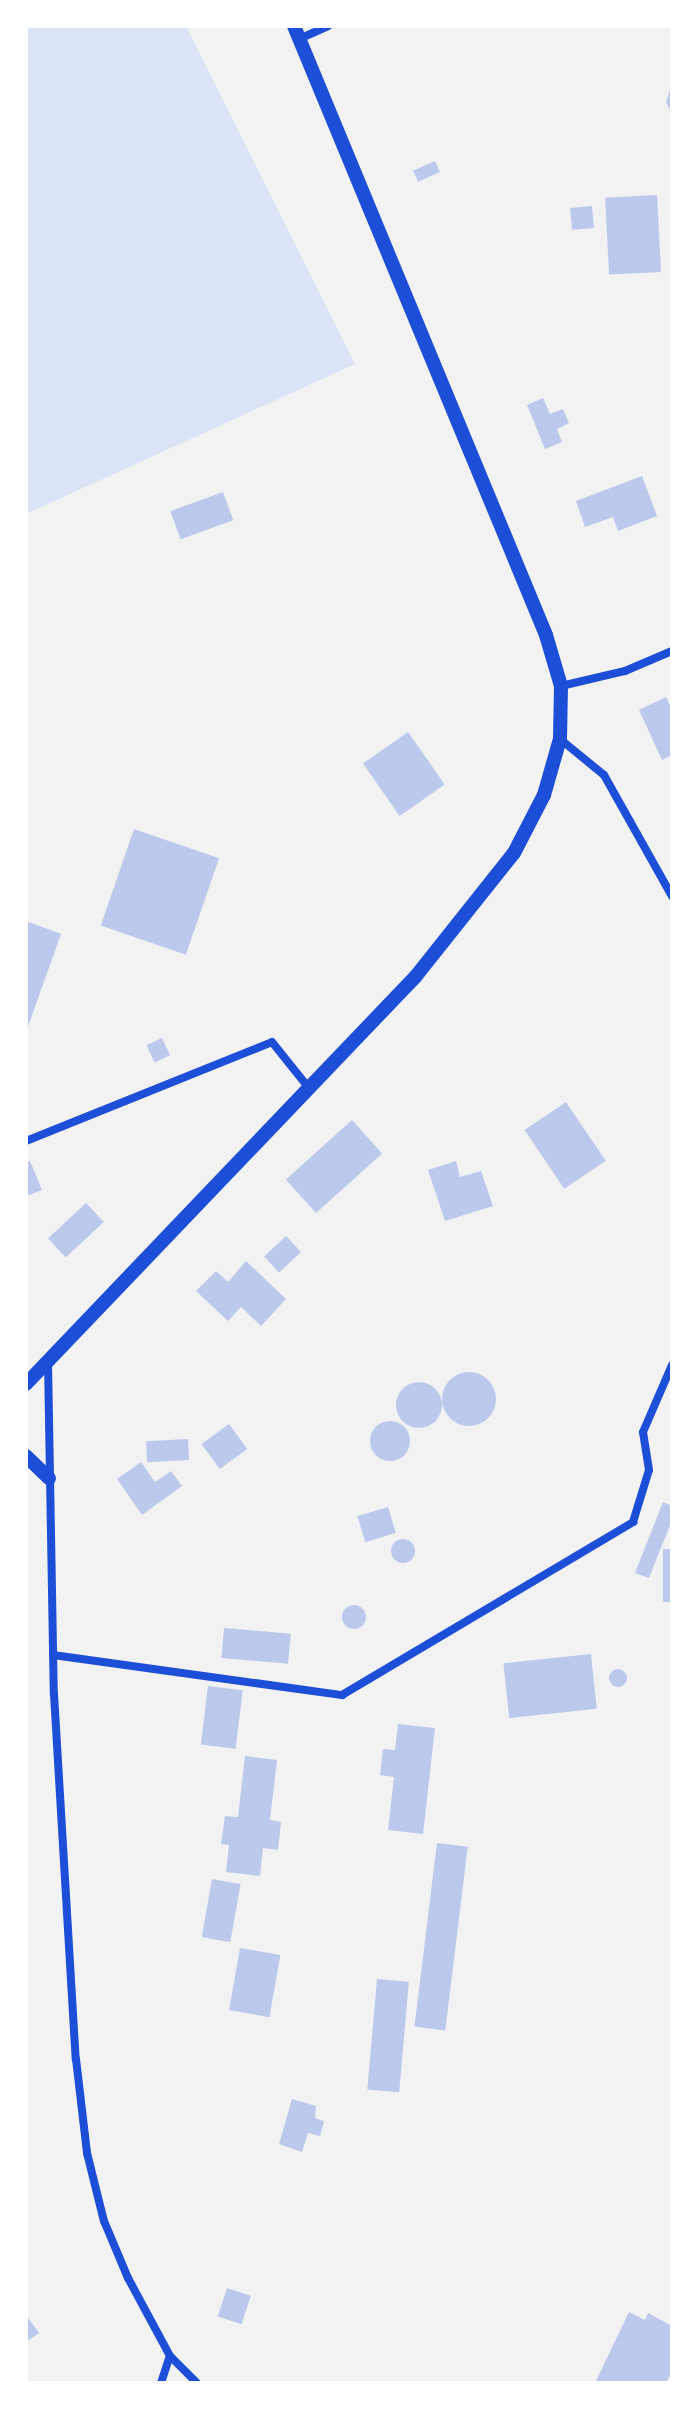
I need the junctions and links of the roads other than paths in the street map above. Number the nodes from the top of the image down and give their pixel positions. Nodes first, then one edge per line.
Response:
1 (328, 26) edge
2 (297, 32) edge
3 (672, 651) edge
4 (561, 686) junction
5 (560, 739) junction
6 (672, 896) edge
7 (308, 1087) junction
8 (26, 1141) edge
9 (48, 1360) junction
10 (672, 1365) edge
11 (26, 1384) edge
12 (26, 1456) edge
13 (49, 1478) junction
14 (53, 1655) junction
15 (170, 2356) junction
16 (161, 2383) edge
17 (197, 2383) edge

1 - 2 street
2 - 4 street
3 - 4 street
4 - 5 street
5 - 6 street
5 - 7 street
7 - 8 street
7 - 9 street
9 - 11 street
9 - 13 street
10 - 14 street
12 - 13 street
13 - 14 street
14 - 15 street
15 - 16 street
15 - 17 street

